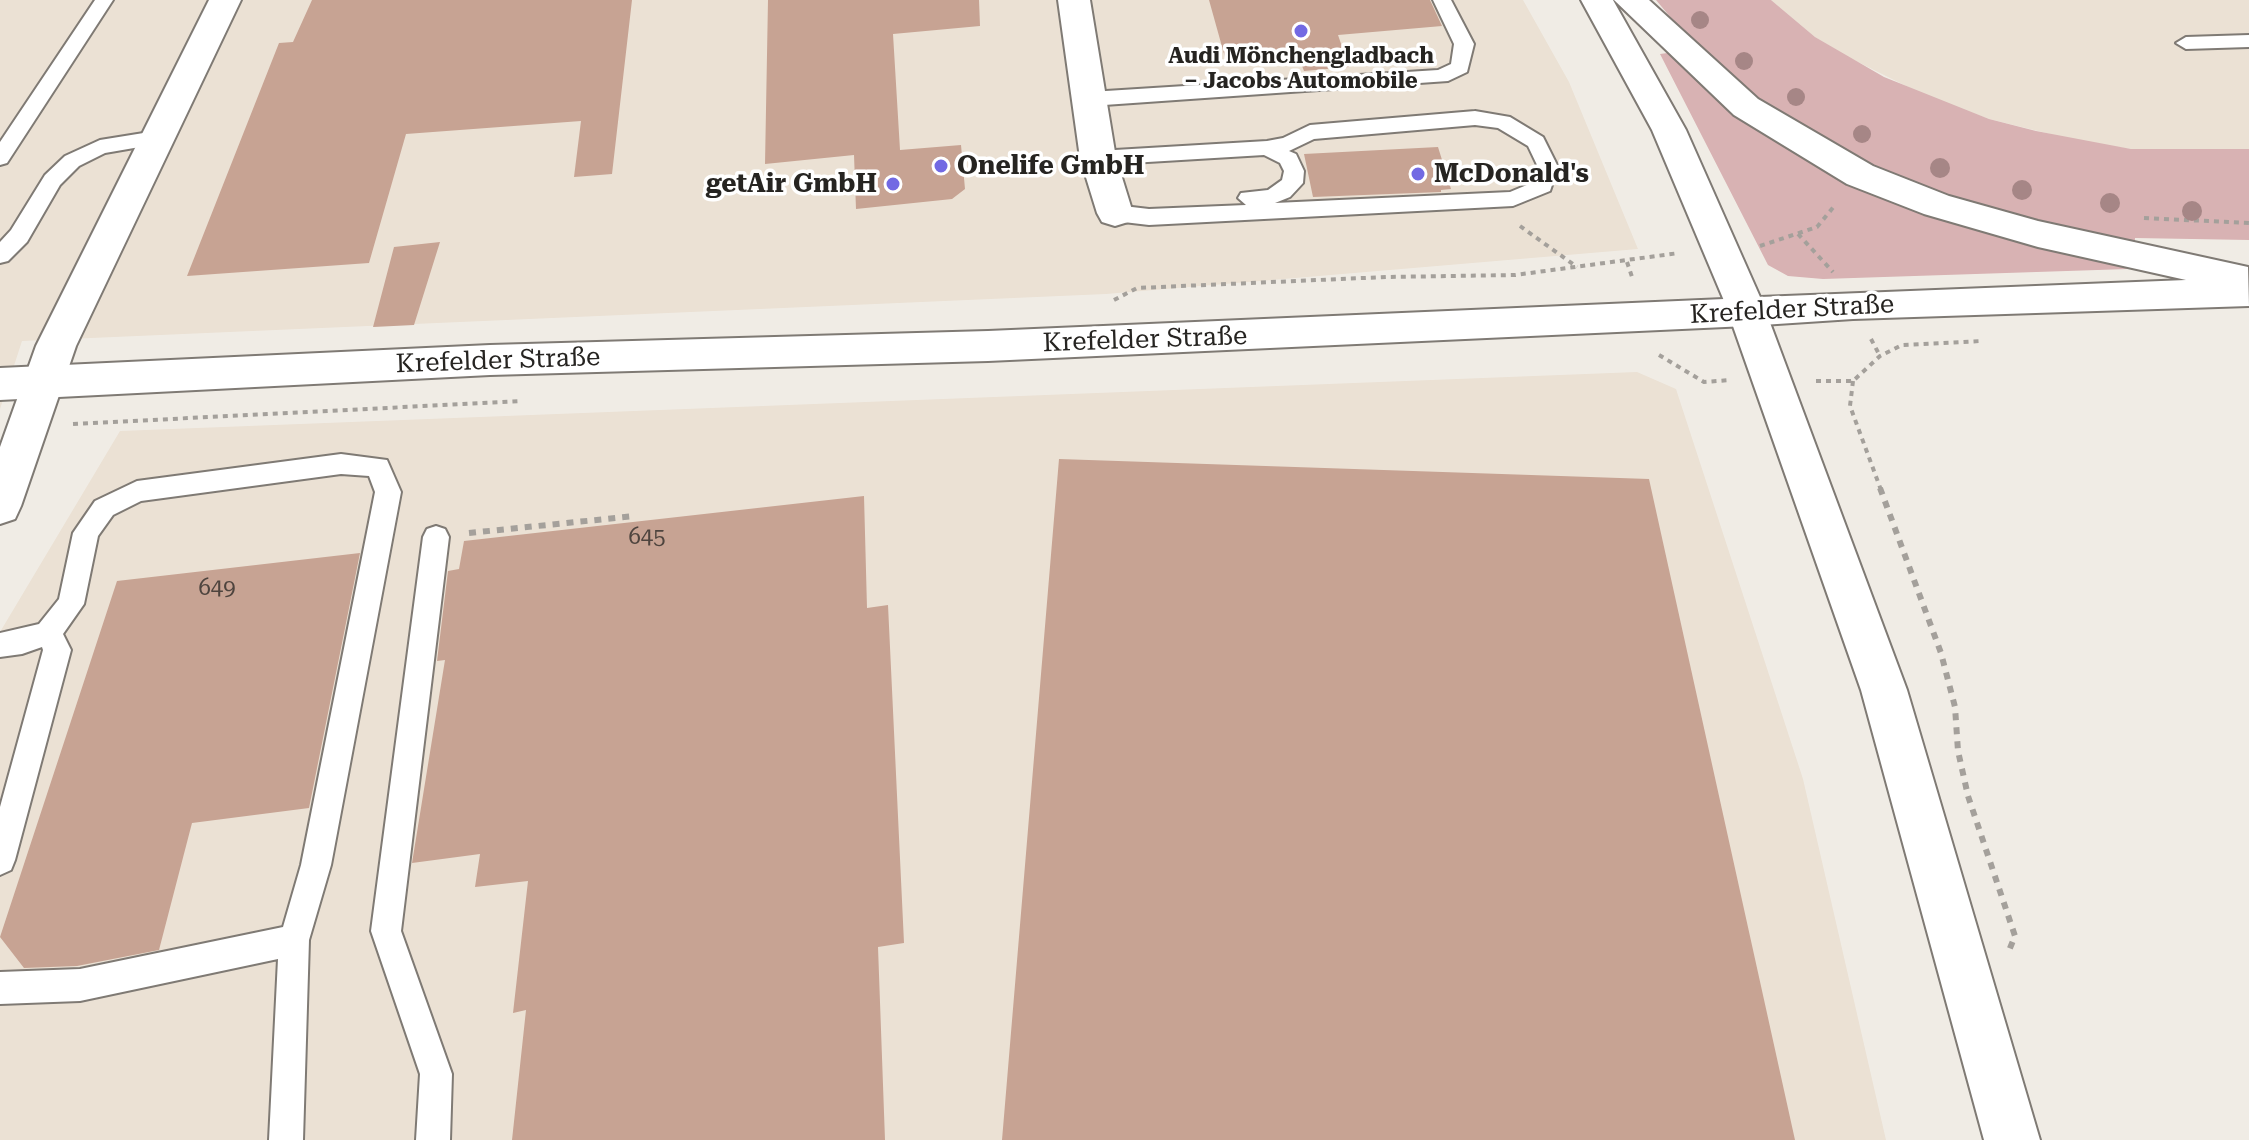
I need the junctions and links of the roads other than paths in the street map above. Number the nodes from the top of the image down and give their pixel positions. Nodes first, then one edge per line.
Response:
1 (104, 0) edge
2 (225, 0) edge
3 (1074, 0) edge
4 (1442, 0) edge
5 (1597, 0) edge
6 (1630, 0) edge
7 (2249, 41) edge
8 (2186, 43) dead end
9 (1090, 99) junction
10 (156, 138) junction
11 (1267, 148) junction
12 (0, 158) edge
13 (1098, 158) junction
14 (1115, 213) junction
15 (0, 255) edge
16 (2249, 280) edge
17 (2249, 292) edge
18 (1747, 312) junction
19 (41, 383) junction
20 (0, 384) edge
21 (0, 506) edge
22 (436, 537) road end
23 (48, 632) junction
24 (0, 645) edge
25 (0, 860) edge
26 (294, 940) junction
27 (0, 988) edge
28 (286, 1140) edge
29 (433, 1140) edge
30 (2012, 1140) edge

1 - 12 lane
2 - 10 street
3 - 9 street
4 - 9 lane
5 - 18 street
6 - 16 street
7 - 8 lane
9 - 13 street
10 - 15 lane
10 - 19 street
11 - 13 lane
11 - 14 lane
11 - 14 lane
13 - 14 street
17 - 18 street, Krefelder Straße
18 - 19 street, Krefelder Straße
18 - 30 street
19 - 20 street, Krefelder Straße
19 - 21 street
22 - 29 lane
23 - 24 lane
23 - 25 lane
23 - 26 lane
26 - 27 lane
26 - 28 lane

